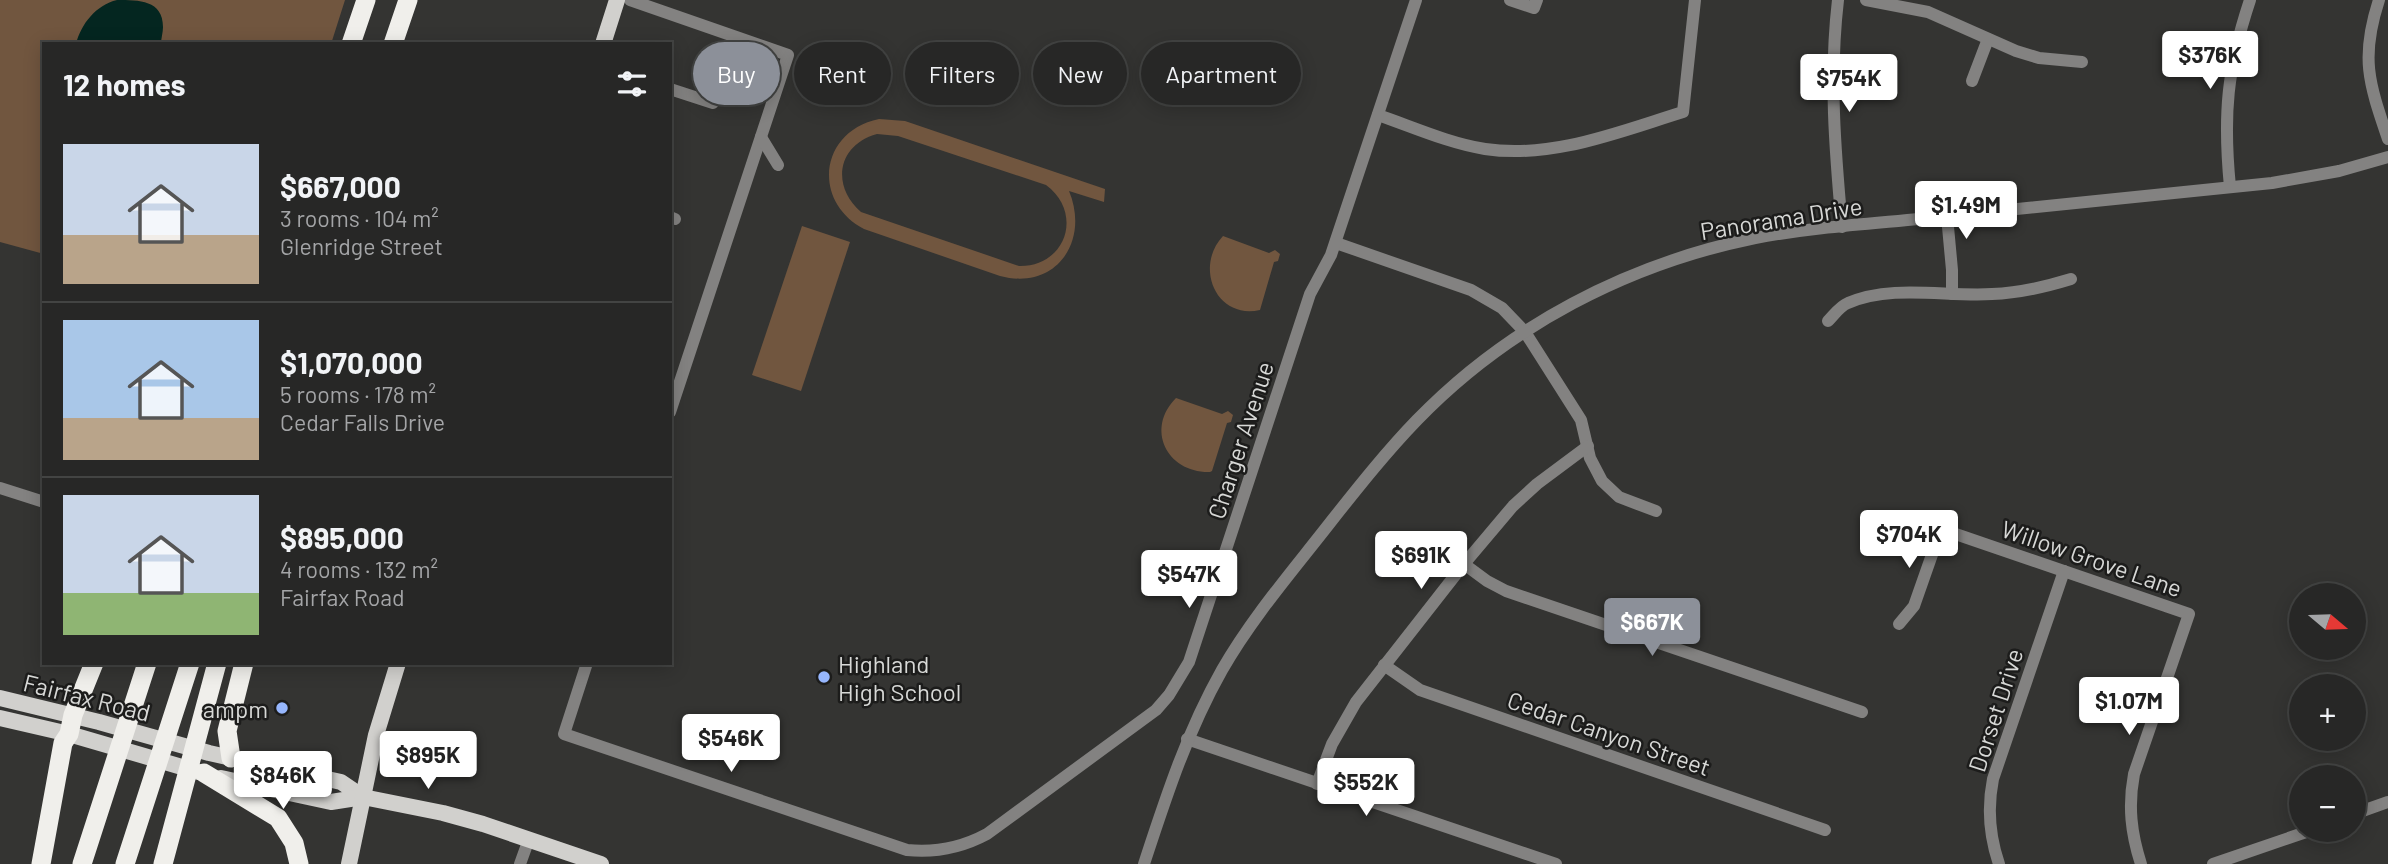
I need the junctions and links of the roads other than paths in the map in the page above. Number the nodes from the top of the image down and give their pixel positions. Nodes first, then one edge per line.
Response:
1 (366, 0) edge
2 (408, 0) edge
3 (418, 0) edge
4 (617, 0) edge
5 (630, 0) edge
6 (1416, 0) edge
7 (1510, 0) edge
8 (1695, 0) edge
9 (1838, 0) edge
10 (1866, 0) edge
11 (2250, 0) edge
12 (2379, 0) edge
13 (1535, 4) edge
14 (1988, 39) junction
15 (352, 42) edge
16 (394, 42) edge
17 (407, 42) edge
18 (604, 42) edge
19 (2082, 62) dead end
20 (1972, 81) dead end
21 (672, 90) edge
22 (693, 96) edge
23 (1378, 115) junction
24 (761, 136) junction
25 (2388, 139) edge
26 (2388, 157) edge
27 (778, 165) dead end
28 (2230, 187) junction
29 (1947, 216) junction
30 (1842, 227) junction
31 (1336, 243) junction
32 (2071, 279) dead end
33 (1952, 294) junction
34 (1828, 321) dead end
35 (1525, 332) junction
36 (672, 406) edge
37 (1588, 446) junction
38 (0, 488) edge
39 (42, 501) edge
40 (1656, 511) dead end
41 (1464, 564) junction
42 (2064, 571) junction
43 (1899, 624) dead end
44 (93, 665) edge
45 (146, 665) edge
46 (189, 665) edge
47 (215, 665) edge
48 (244, 665) edge
49 (397, 665) edge
50 (586, 665) edge
51 (1384, 665) junction
52 (0, 698) edge
53 (1862, 712) dead end
54 (0, 718) edge
55 (71, 724) junction
56 (1188, 739) junction
57 (231, 758) junction
58 (204, 773) junction
59 (1317, 784) junction
60 (363, 797) junction
61 (2388, 802) edge
62 (2366, 810) edge
63 (1825, 830) dead end
64 (529, 839) junction
65 (168, 840) junction
66 (2289, 840) edge
67 (2243, 859) edge
68 (41, 864) edge
69 (82, 864) edge
70 (125, 864) edge
71 (163, 864) edge
72 (169, 864) edge
73 (299, 864) edge
74 (349, 864) edge
75 (520, 864) edge
76 (601, 864) edge
77 (1144, 864) edge
78 (1556, 864) edge
79 (1999, 864) edge
80 (2141, 864) edge
81 (2213, 864) edge

1 - 15 highway
2 - 16 highway
3 - 17 highway
4 - 18 main road
5 - 24 street
6 - 23 street, Charger Avenue
7 - 13 street
8 - 23 street
9 - 30 street
10 - 14 street
11 - 28 street
12 - 25 street
14 - 19 street
14 - 20 street
21 - 22 street
23 - 31 street, Charger Avenue
24 - 27 street
24 - 36 street
26 - 28 street, Panorama Drive
28 - 29 street, Panorama Drive
29 - 30 street, Panorama Drive
29 - 33 street
30 - 35 street, Panorama Drive
31 - 35 street
31 - 50 street, Charger Avenue
32 - 33 street
33 - 34 street
35 - 37 street
35 - 56 street, Panorama Drive
37 - 40 street
37 - 41 street
38 - 39 street
41 - 51 street
41 - 53 street
42 - 43 street, Willow Grove Lane
42 - 79 street, Dorset Drive
42 - 80 street, Willow Grove Lane
44 - 55 highway
45 - 69 highway
46 - 70 highway
47 - 65 highway
48 - 57 highway
49 - 60 main road
51 - 59 street
51 - 63 street, Cedar Canyon Street
52 - 55 main road, Fairfax Road
54 - 55 main road, Fairfax Road
55 - 57 main road, Fairfax Road
55 - 58 main road, Fairfax Road
55 - 68 highway
56 - 59 street
56 - 77 street, Panorama Drive
57 - 60 main road, Fairfax Road
58 - 60 main road, Fairfax Road
58 - 73 highway
59 - 78 street
60 - 64 main road, Fairfax Road
60 - 74 main road
61 - 62 street
64 - 75 street
64 - 76 main road, Fairfax Road
65 - 71 highway
65 - 72 highway
66 - 67 street
67 - 81 street

